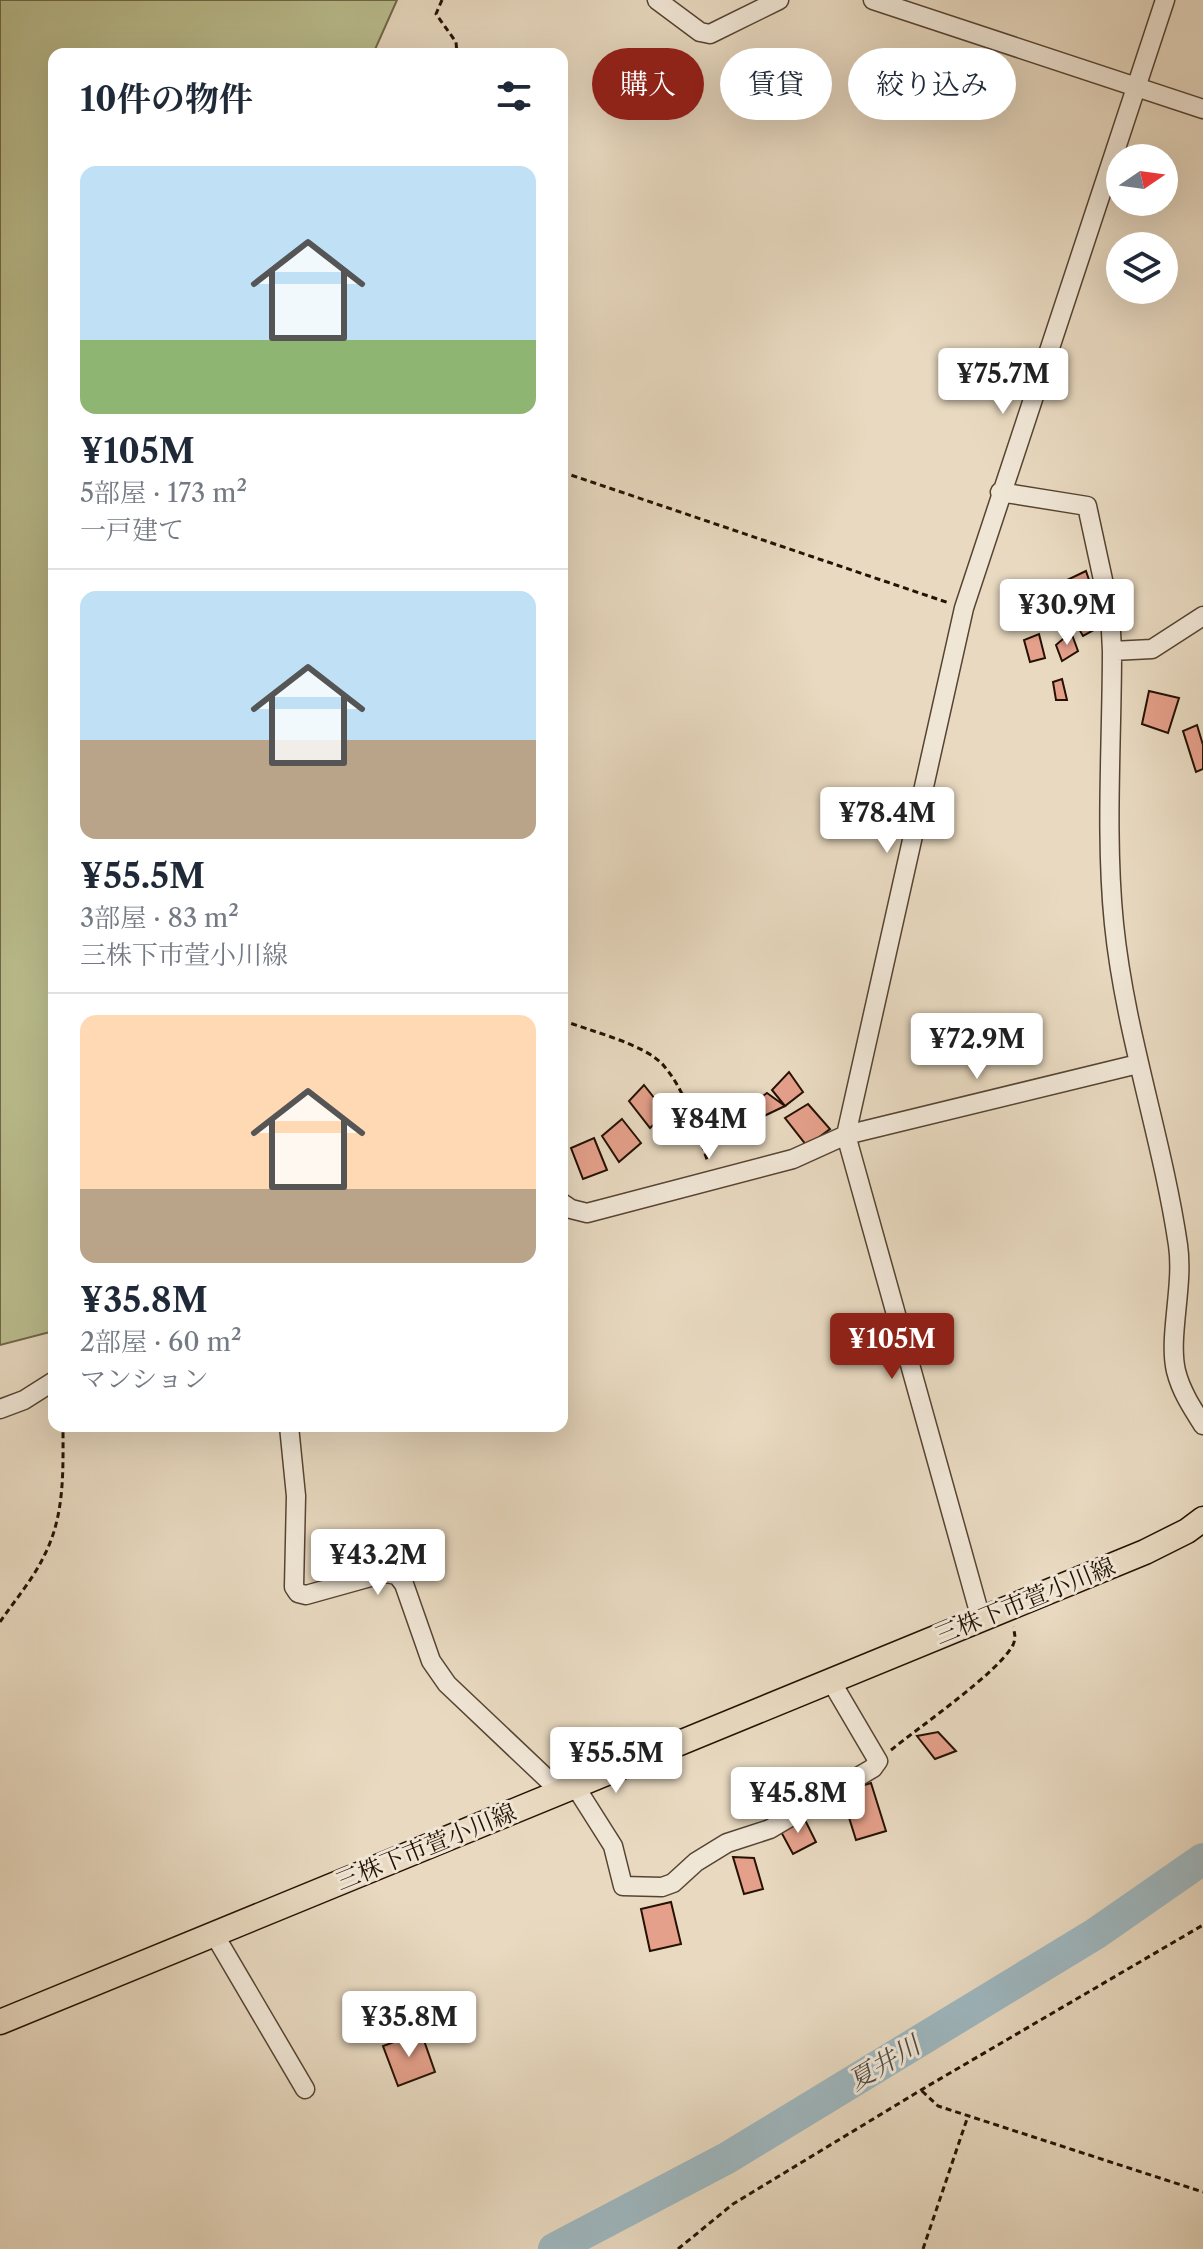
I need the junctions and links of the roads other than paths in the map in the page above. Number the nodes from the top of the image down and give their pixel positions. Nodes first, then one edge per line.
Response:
1 (657, 0) edge
2 (779, 0) edge
3 (873, 0) edge
4 (1165, 0) edge
5 (1125, 83) junction
6 (1203, 109) edge
7 (1000, 492) junction
8 (1203, 616) edge
9 (1112, 651) junction
10 (1128, 1067) junction
11 (846, 1135) junction
12 (568, 1207) edge
13 (48, 1385) edge
14 (0, 1409) edge
15 (1203, 1425) edge
16 (290, 1432) edge
17 (1203, 1519) edge
18 (981, 1619) junction
19 (831, 1681) junction
20 (568, 1789) junction
21 (214, 1934) junction
22 (0, 2022) edge
23 (305, 2089) dead end

1 - 2 street
3 - 5 street
4 - 5 street
5 - 6 street
5 - 7 street
7 - 9 street
7 - 11 street
8 - 9 street
9 - 10 street
10 - 11 street
10 - 15 street
11 - 12 street
11 - 18 street
13 - 14 street
16 - 20 street
17 - 18 main road, 三株下市萱小川線
18 - 19 main road, 三株下市萱小川線
19 - 20 main road, 三株下市萱小川線
19 - 20 street
20 - 21 main road, 三株下市萱小川線
21 - 22 main road, 三株下市萱小川線
21 - 23 street

